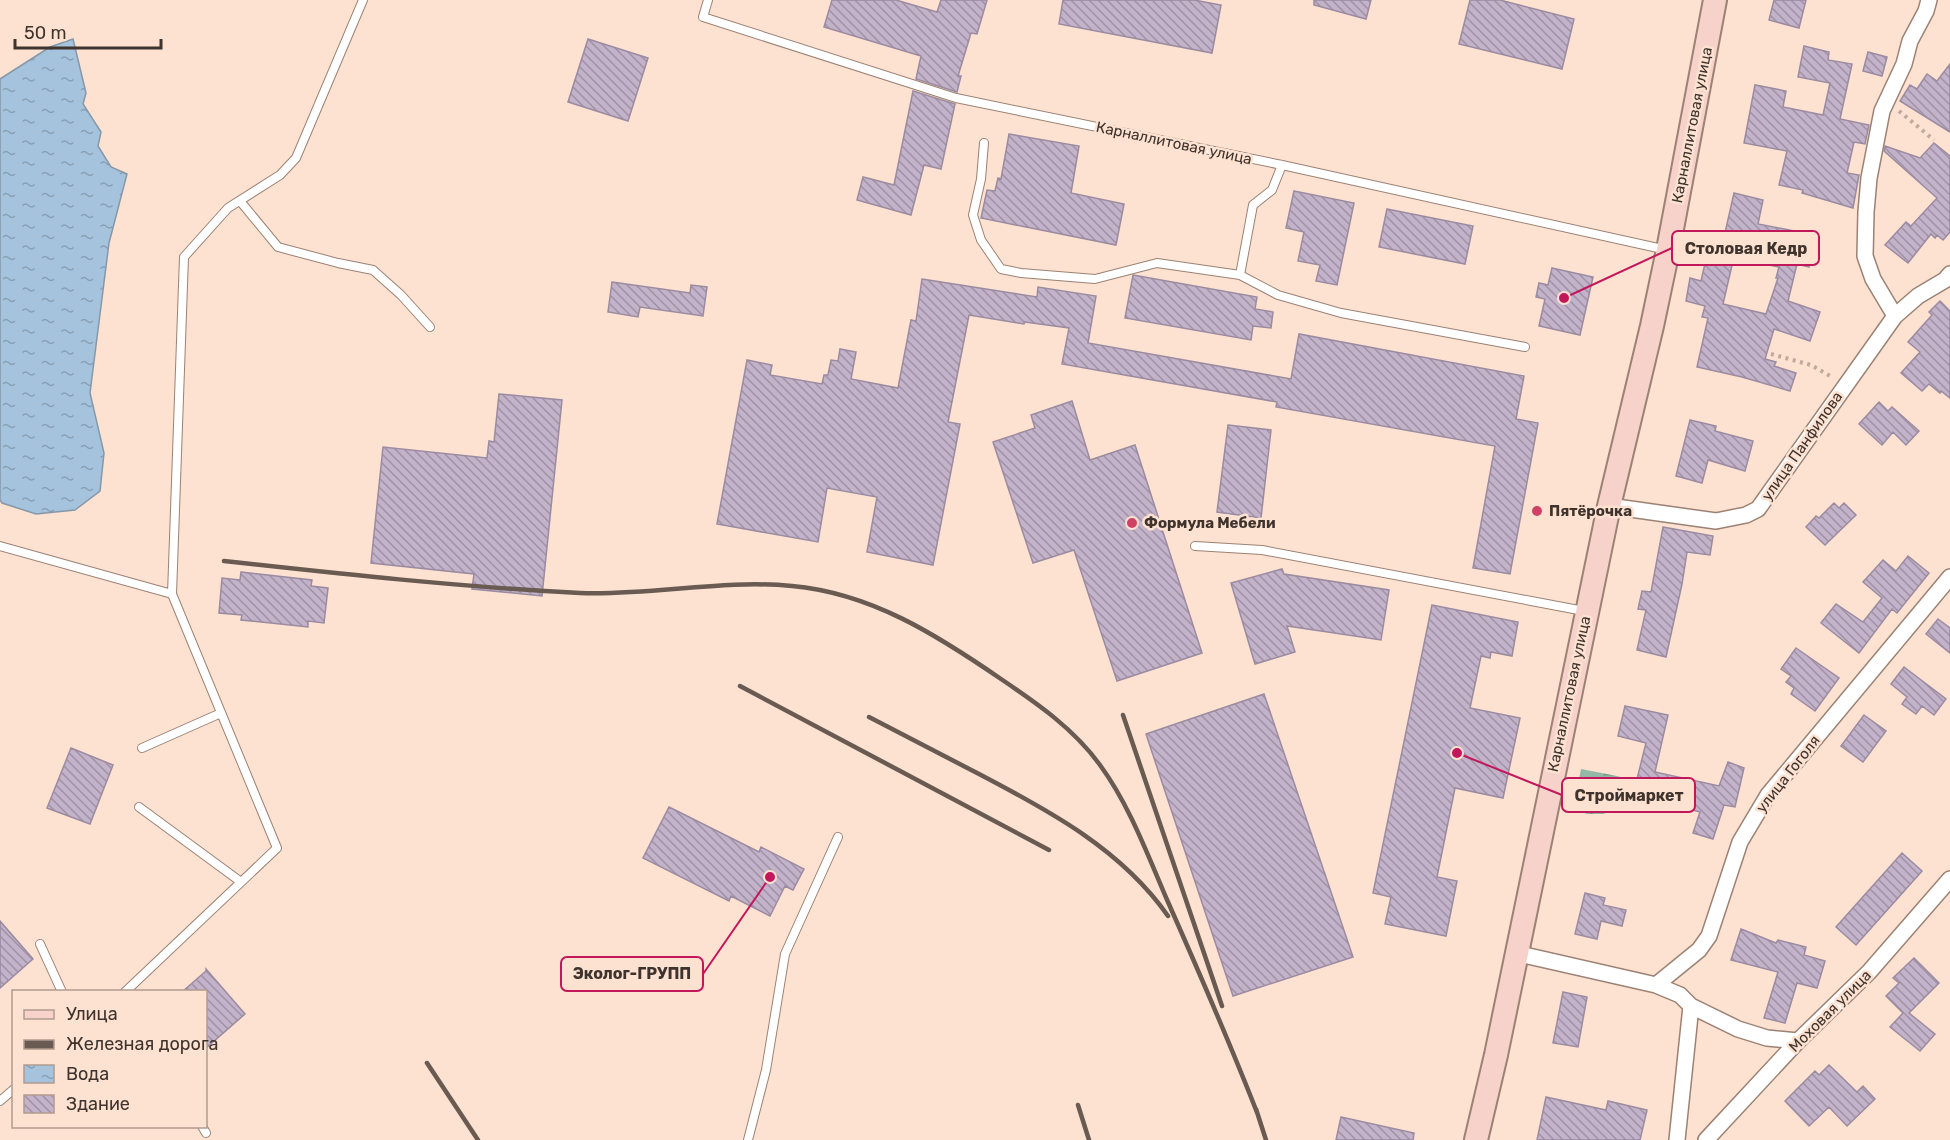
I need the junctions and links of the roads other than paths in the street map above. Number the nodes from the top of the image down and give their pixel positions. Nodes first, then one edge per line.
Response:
1 (363, 0) edge
2 (708, 0) edge
3 (1715, 0) edge
4 (1929, 0) edge
5 (984, 143) dead end
6 (1282, 165) junction
7 (240, 201) junction
8 (1668, 250) junction
9 (1950, 274) edge
10 (1240, 275) junction
11 (1895, 316) junction
12 (430, 327) dead end
13 (1525, 347) dead end
14 (1609, 506) junction
15 (0, 546) edge
16 (1195, 546) dead end
17 (1950, 578) edge
18 (172, 594) junction
19 (1586, 612) junction
20 (221, 713) junction
21 (142, 748) dead end
22 (139, 807) dead end
23 (838, 837) dead end
24 (1950, 879) edge
25 (241, 882) junction
26 (40, 944) dead end
27 (1515, 953) junction
28 (1656, 985) junction
29 (61, 990) edge
30 (127, 990) edge
31 (1691, 1006) junction
32 (1798, 1041) junction
33 (12, 1091) edge
34 (0, 1101) edge
35 (748, 1140) edge
36 (1476, 1140) edge
37 (1677, 1140) edge
38 (1706, 1140) edge

1 - 7 lane
2 - 6 lane, Карналлитовая улица
3 - 8 street, Карналлитовая улица
4 - 11 street
5 - 10 lane
6 - 8 lane, Карналлитовая улица
6 - 10 lane
7 - 12 lane
7 - 18 lane
8 - 14 street, Карналлитовая улица
9 - 11 street, улица Панфилова
10 - 13 lane
11 - 14 street, улица Панфилова
14 - 19 street, Карналлитовая улица
15 - 18 lane
16 - 19 lane
17 - 28 street, улица Гоголя
18 - 20 lane
19 - 27 street, Карналлитовая улица
20 - 21 lane
20 - 25 lane
22 - 25 lane
23 - 35 lane
24 - 32 street, Моховая улица
25 - 30 lane
26 - 29 lane
27 - 28 street
27 - 36 street, Карналлитовая улица
28 - 31 street
31 - 32 street
31 - 37 street
32 - 38 street, Моховая улица
33 - 34 lane

